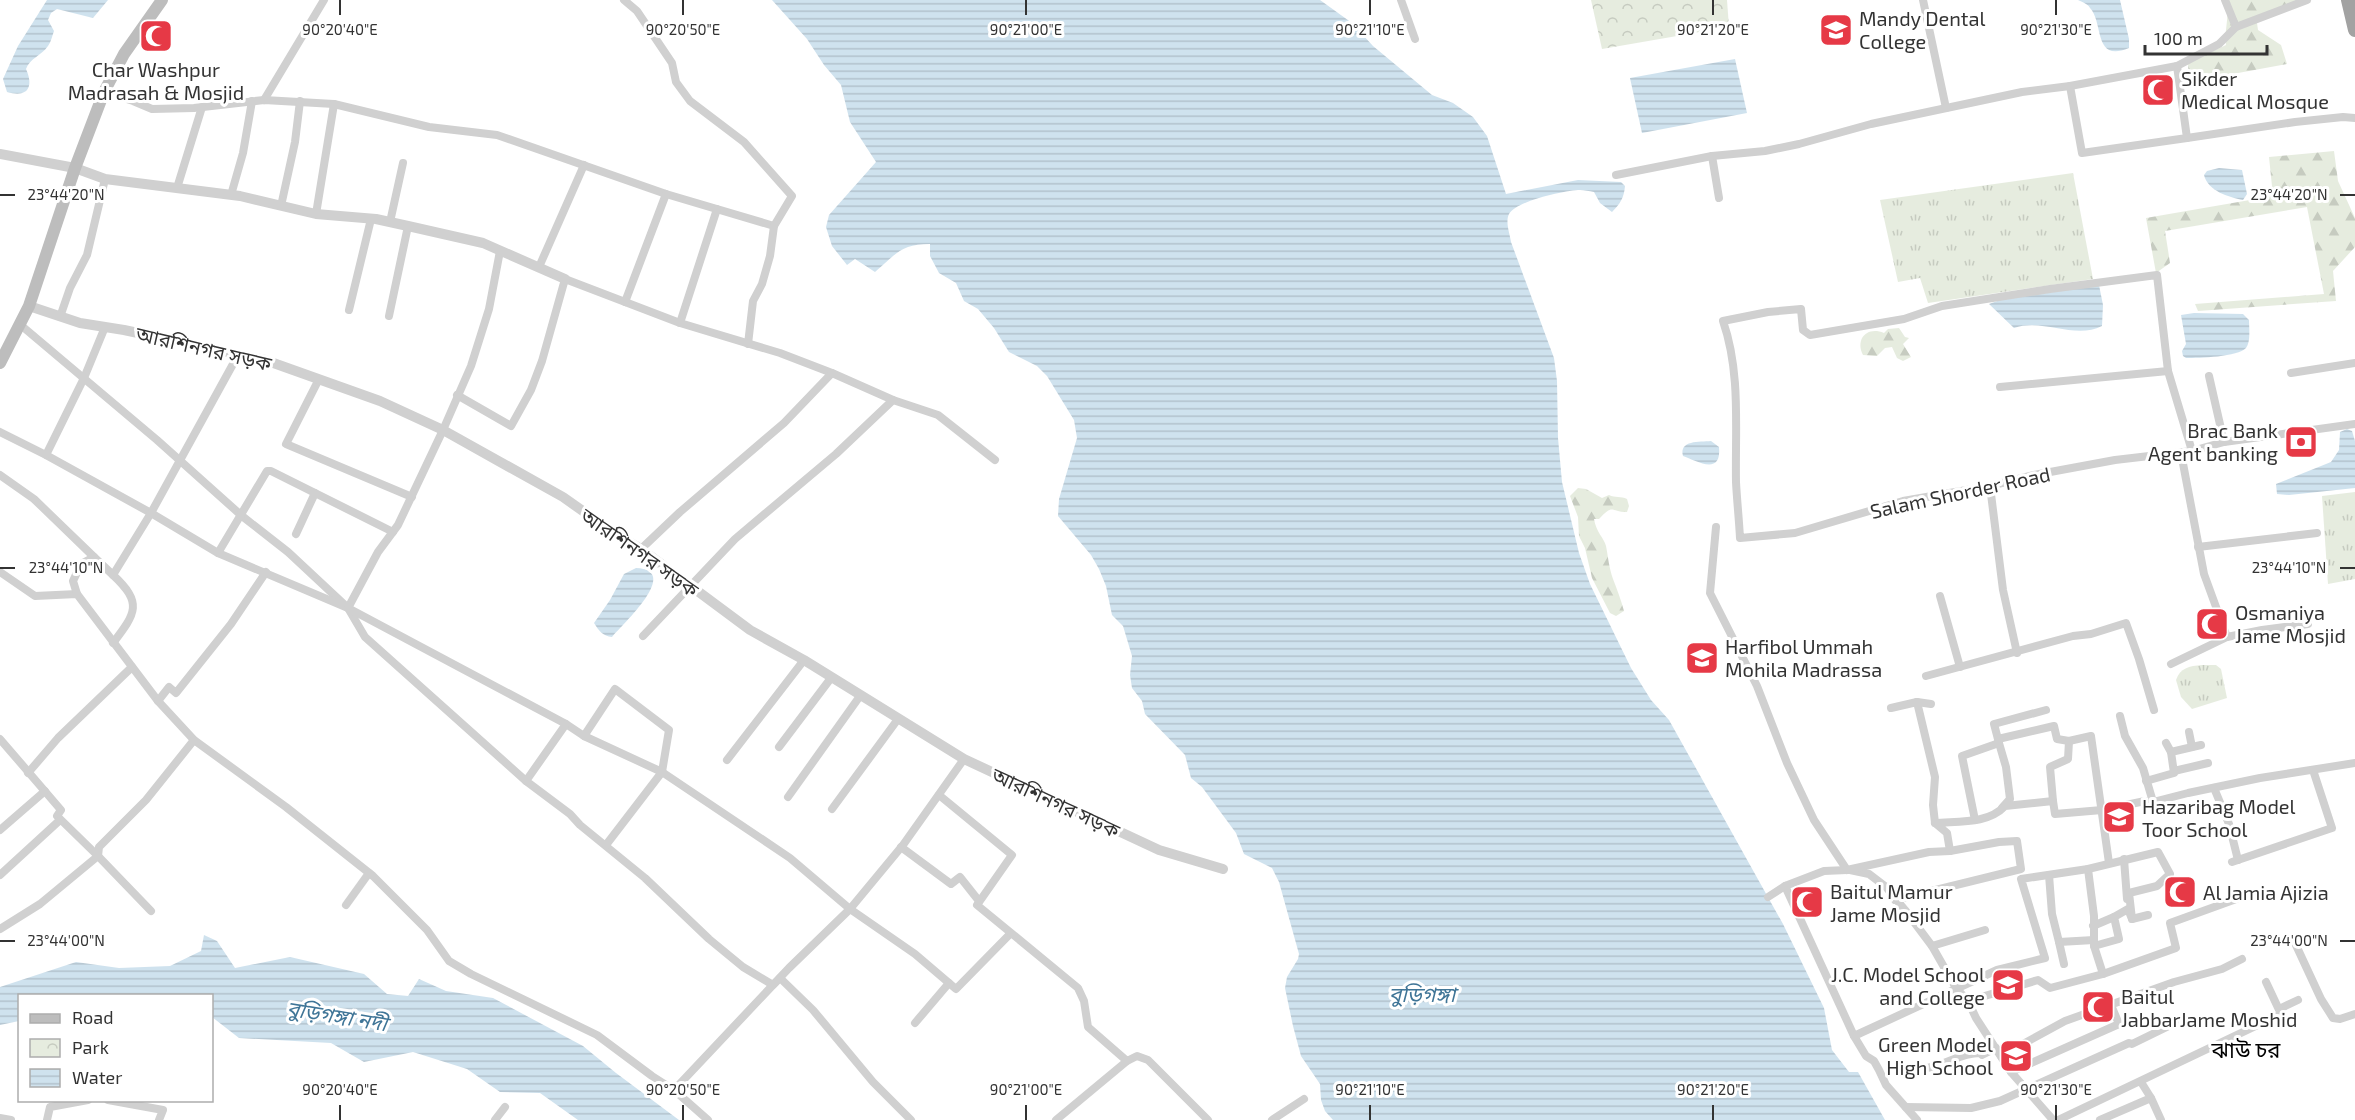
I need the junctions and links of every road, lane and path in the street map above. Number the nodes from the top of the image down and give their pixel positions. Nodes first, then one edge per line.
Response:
1 (162, 0) edge
2 (324, 0) edge
3 (624, 0) edge
4 (1401, 0) edge
5 (1923, 0) edge
6 (2225, 0) edge
7 (2307, 0) edge
8 (2348, 0) edge
9 (2236, 27) junction
10 (2355, 30) edge
11 (1415, 39) dead end
12 (2177, 66) junction
13 (2070, 86) junction
14 (104, 92) junction
15 (264, 100) junction
16 (252, 101) junction
17 (300, 102) junction
18 (334, 104) junction
19 (202, 107) junction
20 (1946, 108) junction
21 (2355, 118) edge
22 (2187, 138) junction
23 (0, 154) edge
24 (1712, 156) junction
25 (403, 163) dead end
26 (584, 165) junction
27 (75, 168) junction
28 (1616, 175) dead end
29 (105, 179) junction
30 (177, 188) junction
31 (666, 194) junction
32 (231, 195) junction
33 (1719, 198) dead end
34 (281, 206) junction
35 (717, 209) junction
36 (316, 214) junction
37 (370, 219) junction
38 (390, 222) junction
39 (408, 226) junction
40 (774, 226) junction
41 (500, 251) junction
42 (539, 267) junction
43 (565, 279) junction
44 (625, 302) junction
45 (29, 306) junction
46 (349, 310) dead end
47 (389, 316) dead end
48 (60, 317) junction
49 (680, 323) junction
50 (23, 327) dead end
51 (105, 327) junction
52 (748, 344) junction
53 (238, 355) junction
54 (0, 363) edge
55 (2355, 363) edge
56 (2168, 370) junction
57 (832, 373) junction
58 (2291, 373) dead end
59 (2209, 376) dead end
60 (84, 378) junction
61 (319, 379) junction
62 (2000, 387) dead end
63 (457, 395) junction
64 (893, 400) junction
65 (2355, 424) edge
66 (444, 430) junction
67 (0, 432) edge
68 (2224, 442) junction
69 (2192, 451) junction
70 (2181, 453) junction
71 (45, 455) junction
72 (995, 460) dead end
73 (181, 461) junction
74 (0, 475) edge
75 (1990, 486) junction
76 (315, 493) junction
77 (412, 497) junction
78 (151, 513) junction
79 (242, 516) junction
80 (1716, 528) dead end
81 (393, 532) junction
82 (2317, 533) dead end
83 (296, 534) dead end
84 (2198, 547) junction
85 (641, 549) junction
86 (218, 553) junction
87 (94, 557) junction
88 (0, 572) edge
89 (266, 572) junction
90 (113, 575) junction
91 (689, 586) junction
92 (77, 594) junction
93 (1940, 596) dead end
94 (348, 608) junction
95 (2308, 624) dead end
96 (643, 636) dead end
97 (2227, 637) junction
98 (113, 643) junction
99 (2017, 653) junction
100 (804, 660) junction
101 (2171, 664) dead end
102 (132, 667) junction
103 (1960, 667) junction
104 (1926, 676) dead end
105 (831, 678) junction
106 (860, 696) junction
107 (158, 702) junction
108 (1917, 702) junction
109 (1931, 704) dead end
110 (1891, 708) dead end
111 (2046, 710) dead end
112 (2154, 710) dead end
113 (2120, 716) dead end
114 (898, 719) junction
115 (566, 724) junction
116 (2189, 732) dead end
117 (584, 736) junction
118 (0, 740) edge
119 (194, 740) junction
120 (1998, 741) junction
121 (2068, 741) junction
122 (2166, 743) dead end
123 (779, 747) dead end
124 (2171, 752) junction
125 (964, 759) junction
126 (727, 760) dead end
127 (2208, 763) dead end
128 (2355, 763) edge
129 (2313, 770) junction
130 (2174, 771) junction
131 (28, 772) junction
132 (662, 772) junction
133 (526, 781) junction
134 (2146, 781) junction
135 (2214, 788) junction
136 (45, 791) junction
137 (939, 795) junction
138 (788, 798) dead end
139 (2054, 801) junction
140 (2153, 802) junction
141 (832, 809) dead end
142 (2102, 810) junction
143 (1996, 815) junction
144 (60, 819) junction
145 (1975, 820) junction
146 (1935, 823) junction
147 (0, 830) edge
148 (606, 845) junction
149 (901, 847) junction
150 (1950, 851) junction
151 (98, 856) junction
152 (2124, 859) junction
153 (2109, 863) junction
154 (1222, 869) dead end
155 (2021, 869) junction
156 (2088, 869) junction
157 (1847, 870) junction
158 (369, 873) junction
159 (0, 875) edge
160 (2049, 875) junction
161 (2021, 879) junction
162 (1785, 886) junction
163 (1768, 897) dead end
164 (2239, 898) dead end
165 (1896, 900) junction
166 (979, 901) junction
167 (346, 905) dead end
168 (850, 909) junction
169 (2128, 909) junction
170 (151, 912) dead end
171 (2148, 915) dead end
172 (2114, 917) junction
173 (2132, 919) junction
174 (2093, 926) junction
175 (0, 929) edge
176 (1985, 930) dead end
177 (1010, 934) junction
178 (2059, 942) junction
179 (2094, 943) junction
180 (2295, 943) dead end
181 (1932, 946) junction
182 (2242, 959) dead end
183 (2064, 964) dead end
184 (789, 968) junction
185 (2103, 974) junction
186 (780, 978) junction
187 (2266, 982) dead end
188 (949, 983) junction
189 (773, 986) junction
190 (1956, 988) junction
191 (2298, 1000) dead end
192 (1968, 1001) junction
193 (2111, 1005) junction
194 (2279, 1010) junction
195 (2355, 1014) edge
196 (915, 1023) dead end
197 (2175, 1023) dead end
198 (1854, 1036) junction
199 (1996, 1048) junction
200 (2001, 1056) junction
201 (1127, 1061) junction
202 (1926, 1068) dead end
203 (2011, 1072) junction
204 (2141, 1082) junction
205 (674, 1090) junction
206 (2025, 1090) junction
207 (2151, 1098) junction
208 (1304, 1099) dead end
209 (82, 1102) edge
210 (114, 1102) edge
211 (505, 1107) dead end
212 (1906, 1107) junction
213 (0, 1118) edge
214 (1914, 1119) edge
215 (11, 1120) edge
216 (47, 1120) edge
217 (159, 1120) edge
218 (495, 1120) edge
219 (708, 1120) edge
220 (911, 1120) edge
221 (1056, 1120) edge
222 (1209, 1120) edge
223 (1272, 1120) edge
224 (2053, 1120) edge
225 (2058, 1120) edge
226 (2100, 1120) edge
227 (2161, 1120) edge

1 - 14 main road
2 - 15 street
3 - 40 street
4 - 11 street
5 - 20 street
6 - 9 street
7 - 9 street
8 - 10 highway
9 - 12 street
12 - 13 street
12 - 22 street
13 - 20 street
13 - 22 street
14 - 19 street
14 - 27 main road
15 - 16 street
15 - 17 street
16 - 19 street
16 - 32 street
17 - 18 street
17 - 34 street
18 - 26 street
18 - 36 street
19 - 30 street
20 - 24 street
21 - 22 street
23 - 27 street
24 - 28 street
24 - 33 street
25 - 38 street
26 - 31 street
26 - 42 street
27 - 29 street
27 - 45 main road
29 - 30 street
29 - 48 street
30 - 32 street
31 - 35 street
31 - 44 street
32 - 34 street
34 - 36 street
35 - 40 street
35 - 49 street
36 - 37 street
37 - 38 street
37 - 46 street
38 - 39 street
39 - 41 street
39 - 47 street
40 - 52 street
41 - 42 street
41 - 63 street
42 - 43 street
43 - 44 street
43 - 63 street
44 - 49 street
45 - 48 street, আরশিনগর সড়ক
45 - 54 main road
48 - 51 street, আরশিনগর সড়ক
49 - 52 street
50 - 60 street
51 - 53 street, আরশিনগর সড়ক
51 - 60 street
52 - 57 street
53 - 61 street, আরশিনগর সড়ক
53 - 73 street
55 - 58 street
56 - 62 street
56 - 69 street
56 - 75 street, Salam Shorder Road
57 - 64 street
57 - 85 street
59 - 68 street
60 - 71 street
60 - 73 street
61 - 66 street, আরশিনগর সড়ক
61 - 77 street
63 - 66 street
64 - 72 street
64 - 91 street
65 - 68 street, Salam Shorder Road
66 - 77 street
66 - 85 street, আরশিনগর সড়ক
67 - 71 street
68 - 69 street, Salam Shorder Road
69 - 70 street, Salam Shorder Road
70 - 75 street, Salam Shorder Road
70 - 84 street
71 - 78 street
73 - 78 street
73 - 79 street
74 - 87 street
75 - 99 street
76 - 79 street
76 - 81 street
76 - 83 street
77 - 81 street
78 - 86 street
78 - 90 street
79 - 86 street
79 - 94 street
80 - 157 street
81 - 94 street
82 - 84 street
84 - 97 street
85 - 91 street, আরশিনগর সড়ক
86 - 89 street
87 - 90 street
87 - 92 street
88 - 92 street
89 - 94 street
89 - 107 street
90 - 98 street
91 - 96 street
91 - 100 street, আরশিনগর সড়ক
92 - 98 street
93 - 103 street
94 - 115 street
94 - 133 street
95 - 97 street
97 - 101 street
98 - 102 street
99 - 103 street
99 - 112 street
100 - 105 street, আরশিনগর সড়ক
100 - 126 street
102 - 107 street
102 - 131 street
103 - 104 street
105 - 106 street, আরশিনগর সড়ক
105 - 123 street
106 - 114 street, আরশিনগর সড়ক
106 - 138 street
107 - 119 street
108 - 109 street
108 - 110 street
108 - 146 street
111 - 120 street
113 - 134 street
114 - 125 street, আরশিনগর সড়ক
114 - 141 street
115 - 117 street
115 - 133 street
116 - 124 street
117 - 132 street
117 - 132 street
118 - 131 street
119 - 151 street
119 - 158 street
120 - 121 street
120 - 143 street
120 - 145 street
121 - 139 street
121 - 142 street
122 - 124 street
124 - 130 street
125 - 137 street
125 - 154 street, আরশিনগর সড়ক
127 - 130 street
128 - 129 street
129 - 135 street
129 - 135 street
130 - 134 street
131 - 136 street
132 - 148 street
132 - 168 street
133 - 148 street
134 - 140 street
135 - 140 street
136 - 144 street
136 - 147 street
137 - 149 street
137 - 166 street
139 - 142 street
139 - 143 street
140 - 142 street
142 - 153 street
143 - 145 street
144 - 151 street
144 - 159 street
145 - 146 street
146 - 150 street
148 - 189 street
149 - 166 street
149 - 168 street
150 - 155 street
150 - 157 street
151 - 170 street
151 - 175 street
152 - 153 street
152 - 169 street
152 - 173 street
153 - 156 street
155 - 161 street
155 - 165 street
156 - 160 street
156 - 174 street
157 - 162 street
157 - 165 street
158 - 167 street
158 - 205 street
160 - 161 street
160 - 178 street
161 - 190 street
162 - 163 street
162 - 198 street
164 - 185 street
165 - 181 street
166 - 177 street
168 - 184 street
168 - 188 street
169 - 172 street
169 - 173 street
171 - 173 street
172 - 174 street
172 - 179 street
174 - 179 street
176 - 181 street
177 - 188 street
177 - 201 street
178 - 179 street
178 - 183 street
179 - 185 street
180 - 195 street
181 - 190 street
182 - 193 street
184 - 186 street
184 - 189 street
185 - 192 street
186 - 189 street
186 - 220 street
187 - 194 street
188 - 196 street
189 - 205 street
190 - 192 street
190 - 198 street
191 - 194 street
192 - 199 street
193 - 200 street
193 - 203 street
194 - 204 street
197 - 206 street
198 - 212 street
199 - 200 street
199 - 202 street
200 - 203 street
201 - 221 street
201 - 222 street
203 - 206 street
204 - 207 street
204 - 225 street
205 - 219 street
206 - 212 street
206 - 224 street
207 - 226 street
207 - 227 street
208 - 223 street
209 - 216 street
210 - 217 street
211 - 218 street
212 - 214 street
213 - 215 street

